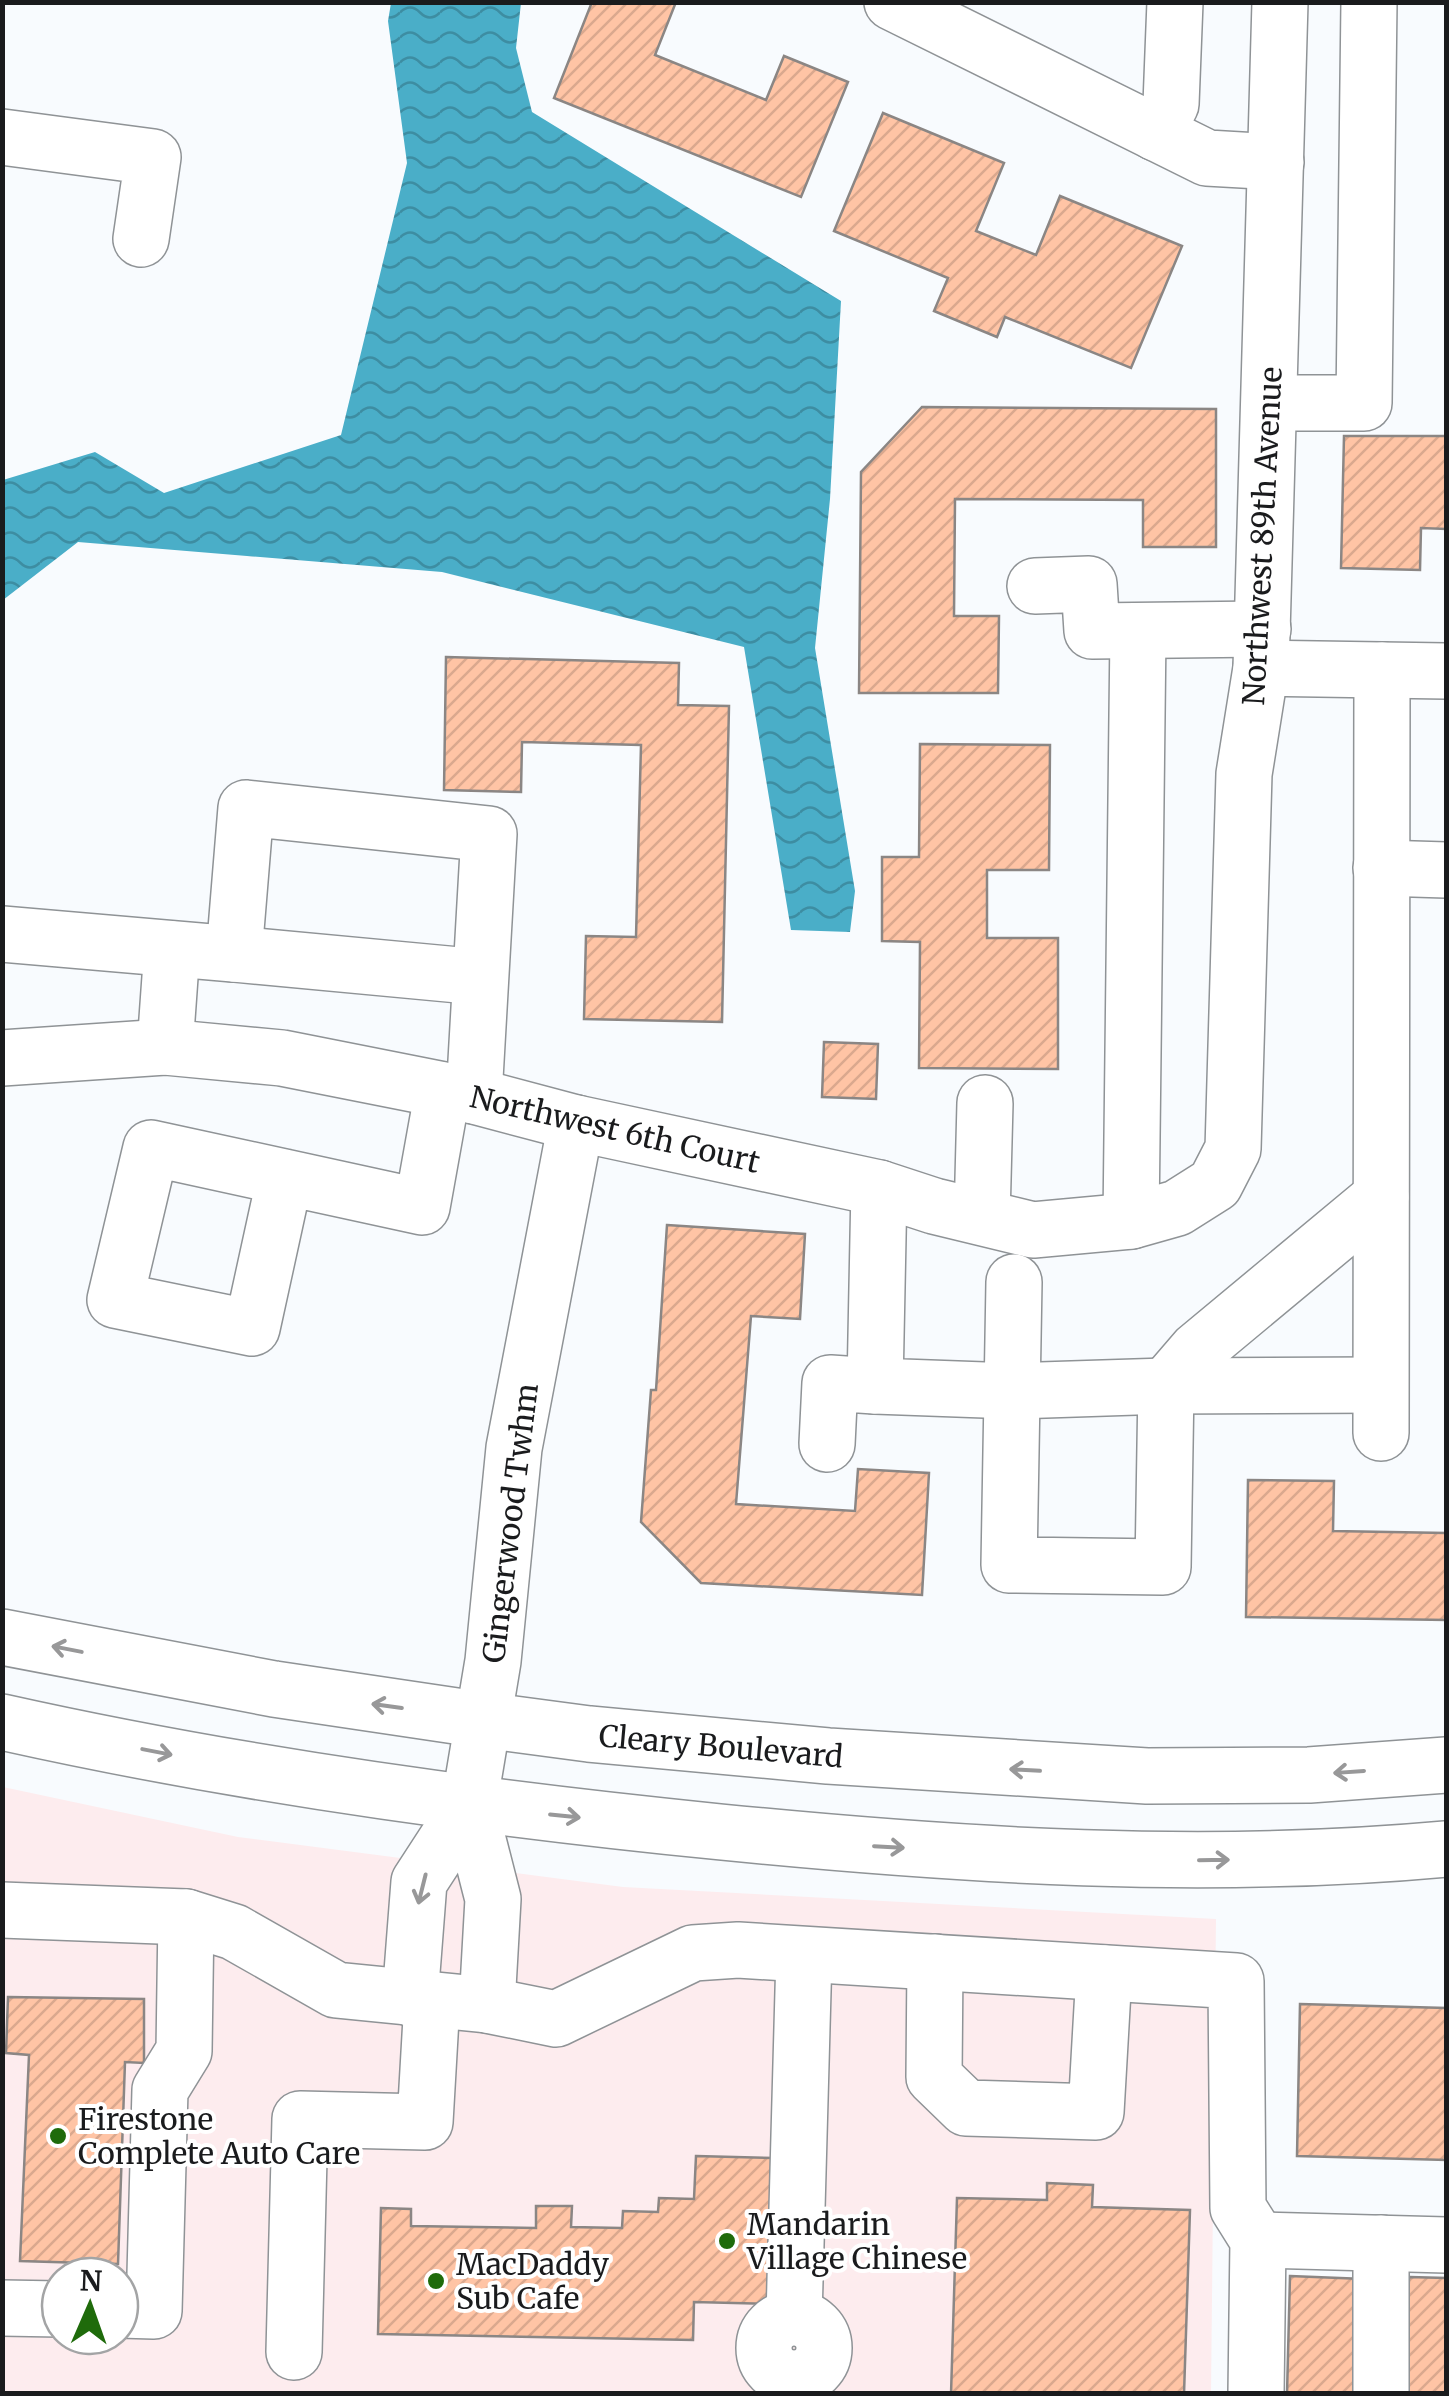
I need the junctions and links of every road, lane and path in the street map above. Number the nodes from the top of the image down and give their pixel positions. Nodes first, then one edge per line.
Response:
1 (892, 2) edge
2 (1175, 2) edge
3 (1280, 2) edge
4 (1370, 2) edge
5 (1156, 133) junction
6 (2, 138) edge
7 (1276, 162) junction
8 (140, 238) dead end
9 (1270, 403) junction
10 (1035, 586) dead end
11 (1138, 632) junction
12 (1262, 648) junction
13 (1382, 670) junction
14 (1446, 670) edge
15 (1381, 868) junction
16 (1446, 870) edge
17 (2, 934) edge
18 (172, 948) junction
19 (234, 954) junction
20 (480, 977) junction
21 (165, 1047) junction
22 (2, 1058) edge
23 (458, 1093) junction
24 (985, 1103) dead end
25 (576, 1123) junction
26 (285, 1177) dead end
27 (1215, 1184) joint
28 (879, 1188) junction
29 (1381, 1197) junction
30 (982, 1218) junction
31 (1132, 1220) junction
32 (1014, 1282) dead end
33 (875, 1386) junction
34 (1166, 1386) junction
35 (1012, 1391) junction
36 (827, 1444) dead end
37 (2, 1636) edge
38 (483, 1720) junction
39 (2, 1722) edge
40 (1446, 1765) edge
41 (468, 1805) junction
42 (1446, 1849) edge
43 (2, 1910) edge
44 (186, 1917) junction
45 (804, 1955) junction
46 (936, 1962) junction
47 (1104, 1974) junction
48 (421, 2000) junction
49 (487, 2005) junction
50 (1258, 2240) junction
51 (1381, 2243) junction
52 (1446, 2245) edge
53 (2, 2308) edge
54 (40, 2309) edge
55 (140, 2310) edge
56 (794, 2317) dead end
57 (294, 2352) dead end
58 (1256, 2394) edge
59 (1381, 2394) edge

1 - 5 street
2 - 5 street
3 - 7 street, Northwest 89th Avenue
4 - 9 street
5 - 7 street
6 - 8 street
7 - 9 street, Northwest 89th Avenue
9 - 12 street, Northwest 89th Avenue
10 - 11 street
11 - 12 street
11 - 31 street
12 - 13 street
12 - 27 street, Northwest 89th Avenue
13 - 14 street
13 - 15 street
15 - 16 street
15 - 29 street
17 - 18 street
18 - 19 street
18 - 21 street
19 - 20 street
19 - 20 street
20 - 23 street
21 - 22 street, Northwest 6th Court
21 - 23 street, Northwest 6th Court
23 - 25 street, Northwest 6th Court
23 - 26 street
24 - 30 street
25 - 28 street, Northwest 6th Court
25 - 38 street, Gingerwood Twhm
27 - 31 street, Northwest 6th Court
28 - 30 street, Northwest 6th Court
28 - 33 street
29 - 34 street
29 - 34 street
30 - 31 street, Northwest 6th Court
32 - 35 street
33 - 35 street
33 - 36 street
34 - 35 street
34 - 35 street
38 -> 37 street, Cleary Boulevard
40 -> 38 street, Cleary Boulevard
38 - 41 street, Gingerwood Twhm
39 -> 41 street
41 -> 42 street
41 -> 48 street
41 - 49 street
43 - 44 street
44 - 48 street
44 - 55 street
45 - 46 street
45 - 49 street
45 - 56 street
46 - 47 street
46 - 47 street
47 - 50 street
48 - 49 street
48 - 57 street
50 - 51 street
50 - 58 street
51 - 52 street
51 - 59 street
53 - 54 street

